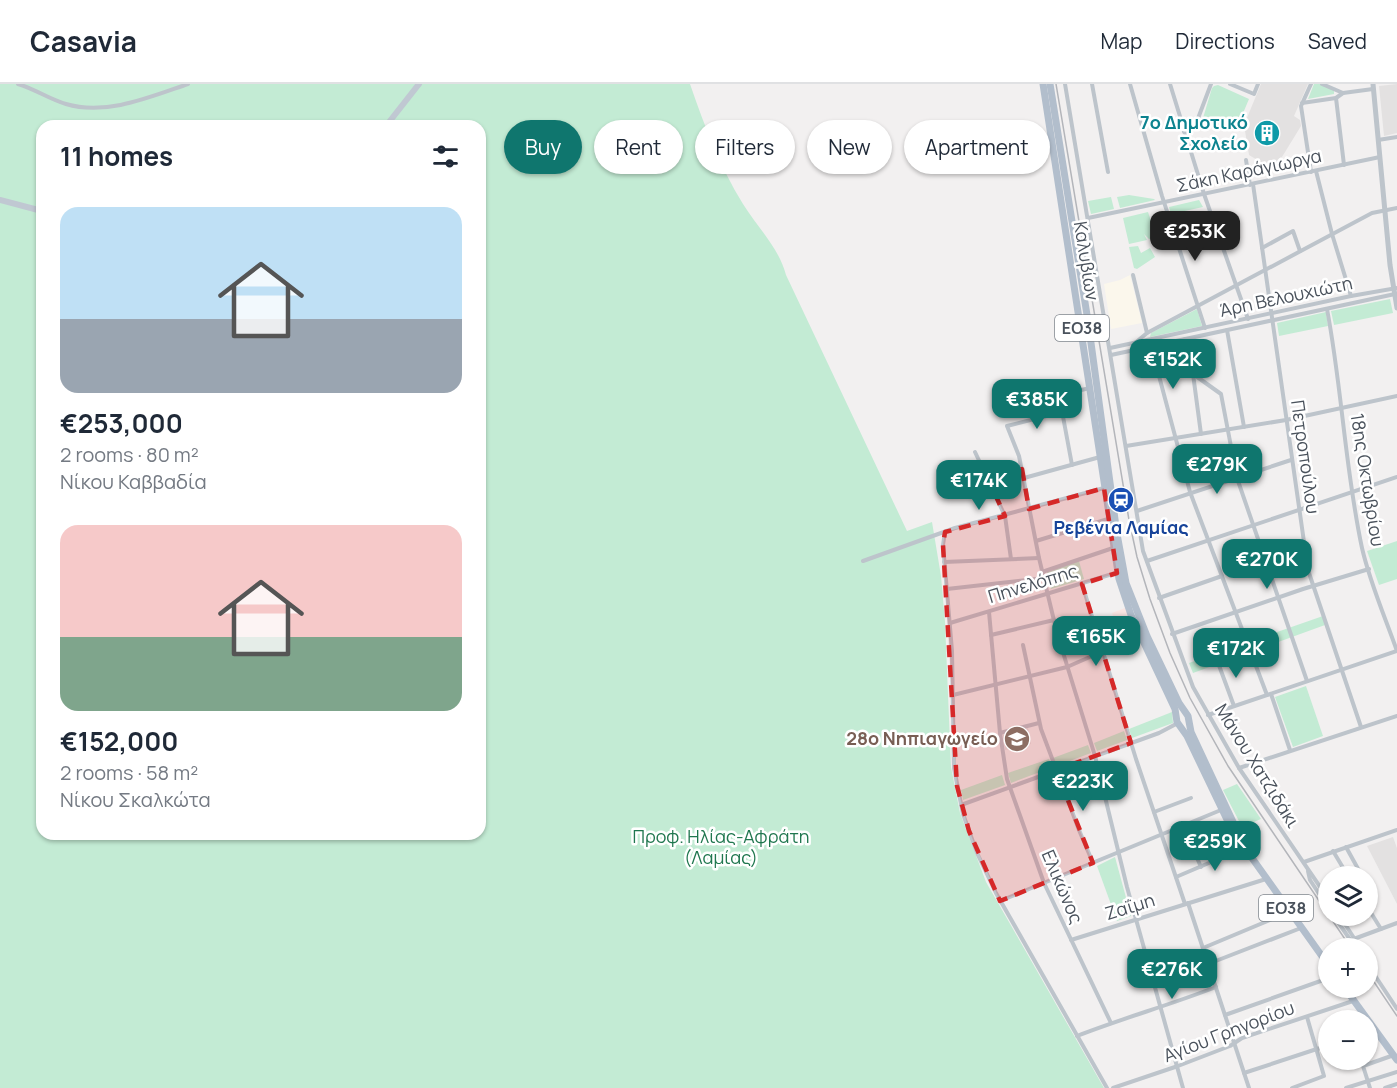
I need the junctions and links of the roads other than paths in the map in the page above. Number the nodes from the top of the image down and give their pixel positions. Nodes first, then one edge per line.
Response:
1 (18, 84) edge
2 (188, 84) edge
3 (419, 84) edge
4 (1043, 84) edge
5 (1050, 84) edge
6 (1065, 84) edge
7 (1092, 84) edge
8 (1130, 84) edge
9 (1170, 84) edge
10 (1211, 84) edge
11 (1230, 84) edge
12 (1258, 84) edge
13 (1311, 84) edge
14 (1322, 84) edge
15 (1373, 87) edge
16 (1343, 93) junction
17 (1336, 98) junction
18 (1302, 103) junction
19 (391, 120) edge
20 (1184, 132) junction
21 (1397, 137) edge
22 (1378, 140) junction
23 (1380, 157) junction
24 (1246, 160) dead end
25 (1344, 165) junction
26 (1313, 171) junction
27 (1108, 172) dead end
28 (1252, 184) junction
29 (1204, 194) junction
30 (0, 200) edge
31 (1164, 202) junction
32 (1397, 208) edge
33 (36, 209) edge
34 (1385, 210) junction
35 (1088, 218) junction
36 (1332, 234) junction
37 (1262, 248) junction
38 (1300, 251) junction
39 (1266, 270) junction
40 (1132, 275) dead end
41 (1236, 284) junction
42 (1395, 291) edge
43 (1351, 296) junction
44 (1198, 305) junction
45 (1397, 308) edge
46 (1328, 309) junction
47 (1271, 313) junction
48 (1105, 319) junction
49 (1248, 319) junction
50 (1272, 320) junction
51 (1088, 321) junction
52 (1205, 328) junction
53 (1227, 330) junction
54 (1147, 333) junction
55 (1185, 339) junction
56 (1136, 343) junction
57 (1151, 346) junction
58 (1110, 348) junction
59 (1111, 355) junction
60 (1193, 374) junction
61 (1090, 388) junction
62 (1397, 396) edge
63 (1342, 408) junction
64 (1062, 412) junction
65 (1287, 420) junction
66 (1244, 427) junction
67 (1228, 430) junction
68 (1201, 434) junction
69 (1175, 438) junction
70 (1126, 446) junction
71 (975, 452) dead end
72 (1100, 457) junction
73 (1292, 460) junction
74 (1071, 465) junction
75 (1022, 469) junction
76 (1397, 477) edge
77 (1024, 478) junction
78 (1237, 478) junction
79 (989, 481) junction
80 (1104, 488) junction
81 (1190, 492) junction
82 (1352, 492) junction
83 (1029, 509) junction
84 (1299, 510) junction
85 (1137, 511) junction
86 (1005, 516) junction
87 (1108, 519) junction
88 (1253, 526) junction
89 (945, 532) junction
90 (1035, 541) junction
91 (1208, 541) junction
92 (1113, 548) junction
93 (1039, 558) junction
94 (1011, 559) junction
95 (863, 561) dead end
96 (1147, 561) junction
97 (944, 562) junction
98 (1369, 569) junction
99 (1042, 572) junction
100 (1121, 572) junction
101 (1222, 576) junction
102 (1044, 578) junction
103 (1082, 584) junction
104 (1313, 586) junction
105 (947, 588) junction
106 (1047, 594) junction
107 (1278, 597) junction
108 (1159, 598) junction
109 (989, 612) junction
110 (1236, 612) junction
111 (1054, 620) junction
112 (950, 623) junction
113 (1172, 634) junction
114 (991, 635) junction
115 (1140, 635) junction
116 (1023, 645) dead end
117 (1102, 651) junction
118 (1397, 651) edge
119 (1217, 660) dead end
120 (1067, 667) junction
121 (1341, 670) junction
122 (1029, 676) junction
123 (1307, 681) junction
124 (995, 685) junction
125 (1269, 694) junction
126 (953, 695) junction
127 (1234, 706) junction
128 (1208, 715) junction
129 (1397, 716) edge
130 (1188, 717) junction
131 (1178, 722) junction
132 (1039, 723) junction
133 (1361, 727) junction
134 (1000, 733) junction
135 (1131, 743) junction
136 (1290, 750) junction
137 (1095, 756) junction
138 (1239, 768) junction
139 (1056, 770) junction
140 (1009, 788) junction
141 (1191, 798) dead end
142 (961, 805) junction
143 (1221, 810) junction
144 (1154, 812) junction
145 (1183, 826) junction
146 (1396, 830) edge
147 (1161, 835) junction
148 (1397, 837) edge
149 (1346, 847) junction
150 (1245, 848) junction
151 (1333, 851) junction
152 (1119, 852) junction
153 (1304, 862) junction
154 (1093, 863) junction
155 (1342, 866) edge
156 (1356, 866) edge
157 (1201, 867) junction
158 (1308, 867) junction
159 (1176, 877) junction
160 (1266, 879) junction
161 (1044, 883) junction
162 (1318, 883) edge
163 (1318, 892) edge
164 (1000, 901) junction
165 (1186, 903) junction
166 (1290, 912) junction
167 (1136, 919) junction
168 (1397, 923) edge
169 (1378, 924) edge
170 (1342, 926) edge
171 (1301, 928) junction
172 (1381, 929) junction
173 (1351, 938) edge
174 (1355, 938) edge
175 (1071, 940) junction
176 (1203, 948) junction
177 (1318, 951) edge
178 (1208, 964) junction
179 (1378, 980) edge
180 (1318, 982) edge
181 (1216, 987) junction
182 (1354, 1000) joint
183 (1162, 1005) junction
184 (1397, 1009) edge
185 (1360, 1010) edge
186 (1225, 1015) junction
187 (1307, 1017) junction
188 (1111, 1023) junction
189 (1077, 1035) junction
190 (1378, 1037) edge
191 (1234, 1043) junction
192 (1317, 1049) junction
193 (1395, 1057) edge
194 (1178, 1066) junction
195 (1397, 1072) edge
196 (1245, 1073) junction
197 (1368, 1081) junction
198 (1397, 1084) edge
199 (1107, 1088) edge
200 (1113, 1088) edge
201 (1184, 1088) edge
202 (1250, 1088) edge
203 (1292, 1088) edge
204 (1346, 1088) edge
205 (1370, 1088) edge
206 (1385, 1088) edge

1 - 2 street
3 - 19 main road
4 - 61 main road, Καλυβίων / ΕΟ38
5 - 51 main road, Καλυβίων / ΕΟ38
6 - 35 street, Μάνου Χατζιδάκι
7 - 27 street
8 - 31 street
9 - 20 street
10 - 20 street
11 - 12 street
13 - 18 street
14 - 16 street
15 - 16 street
15 - 22 street
16 - 17 street
17 - 18 street
17 - 25 street
18 - 26 street
20 - 29 street
21 - 22 street
22 - 23 street
23 - 25 street, Σάκη Καράγιωργα
23 - 34 street
24 - 28 street, Πετροπούλου
25 - 26 street, Σάκη Καράγιωργα
26 - 28 street, Σάκη Καράγιωργα
26 - 36 street
28 - 29 street, Σάκη Καράγιωργα
28 - 37 street, Πετροπούλου
29 - 31 street, Σάκη Καράγιωργα
29 - 41 street
30 - 33 main road
31 - 35 street, Σάκη Καράγιωργα
31 - 44 street
32 - 34 street
34 - 36 street
34 - 42 street
35 - 48 street, Μάνου Χατζιδάκι
36 - 38 street
36 - 43 street
37 - 38 street
37 - 39 street, Πετροπούλου
38 - 39 street
39 - 41 street
39 - 47 street, Πετροπούλου
40 - 54 street
41 - 44 street
41 - 49 street
42 - 43 street, Άρη Βελουχιώτη
42 - 45 street
42 - 46 street, Άρη Βελουχιώτη
43 - 47 street, Άρη Βελουχιώτη
44 - 52 street
44 - 54 street
46 - 50 street, Άρη Βελουχιώτη
46 - 63 street, 18ης Οκτωβρίου
47 - 49 street, Άρη Βελουχιώτη
47 - 50 street, Πετροπούλου
48 - 51 street
48 - 58 street, Μάνου Χατζιδάκι
49 - 52 street, Άρη Βελουχιώτη
50 - 53 street, Άρη Βελουχιώτη
50 - 65 street, Πετροπούλου
51 - 100 main road, Καλυβίων / ΕΟ38
52 - 56 street, Άρη Βελουχιώτη
53 - 55 street, Άρη Βελουχιώτη
53 - 66 street
54 - 56 street
55 - 57 street, Άρη Βελουχιώτη
55 - 60 street
56 - 58 street, Άρη Βελουχιώτη
57 - 59 street, Άρη Βελουχιώτη
57 - 69 street
58 - 59 street, Μάνου Χατζιδάκι
59 - 70 street, Μάνου Χατζιδάκι
60 - 67 street
60 - 68 street
61 - 64 street
61 - 72 main road, Καλυβίων / ΕΟ38
62 - 63 street
63 - 65 street
63 - 82 street, 18ης Οκτωβρίου
64 - 74 street
64 - 75 street
65 - 66 street
65 - 73 street, Πετροπούλου
66 - 67 street
67 - 68 street
67 - 78 street
68 - 69 street
69 - 70 street
69 - 81 street
70 - 85 street, Μάνου Χατζιδάκι
71 - 79 street
72 - 74 street
72 - 80 main road, Καλυβίων / ΕΟ38
73 - 78 street
73 - 84 street, Πετροπούλου
74 - 77 street
75 - 77 street
75 - 79 street
76 - 82 street
77 - 83 street
78 - 81 street
78 - 88 street
79 - 86 street
80 - 83 street
80 - 87 main road, Καλυβίων / ΕΟ38
81 - 85 street
81 - 91 street
82 - 84 street
82 - 98 street, 18ης Οκτωβρίου
83 - 86 street
83 - 90 street
84 - 88 street
84 - 104 street, Πετροπούλου
85 - 96 street, Μάνου Χατζιδάκι
86 - 89 street
86 - 94 street
87 - 90 street
87 - 92 main road, Καλυβίων / ΕΟ38
88 - 91 street
88 - 107 street
89 - 95 street
89 - 97 street
90 - 93 street
91 - 96 street
91 - 101 street
92 - 99 street
92 - 100 main road, Καλυβίων / ΕΟ38
93 - 94 street
93 - 99 street
94 - 97 street
96 - 108 street, Μάνου Χατζιδάκι
97 - 105 street
98 - 104 street
98 - 118 street, 18ης Οκτωβρίου
99 - 102 street
100 - 103 street, Πηνελόπης
100 - 115 main road, Καλυβίων / ΕΟ38
100 - 130 main road, Καλυβίων / ΕΟ38
101 - 108 street
101 - 110 street
102 - 105 street
102 - 106 street
103 - 106 street, Πηνελόπης
103 - 117 street
104 - 107 street
104 - 121 street, Πετροπούλου
105 - 112 street
106 - 109 street, Πηνελόπης
106 - 111 street
107 - 110 street
107 - 123 street
108 - 113 street, Μάνου Χατζιδάκι
109 - 112 street, Πηνελόπης
109 - 114 street, Ελικώνος
110 - 113 street
110 - 125 street
111 - 114 street
111 - 120 street
112 - 126 street
113 - 128 street, Μάνου Χατζιδάκι
114 - 124 street, Ελικώνος
115 - 117 street
115 - 131 main road, Καλυβίων / ΕΟ38
116 - 122 street
117 - 120 street
117 - 135 street
118 - 121 street
119 - 127 street
120 - 122 street
120 - 137 street
121 - 123 street
121 - 133 street, Πετροπούλου
122 - 124 street
122 - 132 street
123 - 125 street
124 - 126 street
124 - 134 street, Ελικώνος
125 - 127 street
125 - 136 street
126 - 142 street
127 - 128 street
128 - 138 street, Μάνου Χατζιδάκι
129 - 133 street
130 - 131 main road
130 - 150 main road, Καλυβίων / ΕΟ38
131 - 135 street
131 - 143 main road, Καλυβίων / ΕΟ38
132 - 134 street
132 - 139 street
133 - 136 street
134 - 140 street, Ελικώνος
135 - 137 street
135 - 144 street
136 - 138 street
137 - 139 street
137 - 152 street
138 - 153 street, Μάνου Χατζιδάκι
139 - 140 street
139 - 154 street
140 - 142 street
140 - 161 street, Ελικώνος
141 - 144 street
142 - 164 street
143 - 145 street
143 - 150 main road, Καλυβίων / ΕΟ38
144 - 147 street
145 - 147 street
145 - 157 street
146 - 148 street
146 - 149 street
147 - 152 street
147 - 159 street
149 - 151 street
149 - 156 street
150 - 157 street
150 - 160 main road, Καλυβίων / ΕΟ38
151 - 153 street
151 - 155 street
152 - 154 street
152 - 167 street
153 - 158 street, Μάνου Χατζιδάκι
154 - 161 street
157 - 159 street
158 - 162 street, Μάνου Χατζιδάκι
158 - 163 street
159 - 165 street
160 - 165 street, Ζαΐμη
160 - 166 main road, Καλυβίων / ΕΟ38
161 - 164 street
161 - 175 street, Ελικώνος
164 - 189 street
165 - 167 street, Ζαΐμη
165 - 176 street
166 - 171 main road, Καλυβίων / ΕΟ38
166 - 176 street
167 - 175 street, Ζαΐμη
167 - 183 street
168 - 172 street
169 - 172 street
170 - 173 street
171 - 177 main road, Καλυβίων / ΕΟ38
171 - 178 street
172 - 174 street
175 - 188 street, Ελικώνος
176 - 178 street
178 - 181 street
179 - 184 street
180 - 186 street
181 - 183 street
181 - 186 street
182 - 185 main road
182 - 187 street, Αγίου Γρηγορίου
183 - 188 street
183 - 194 street
186 - 191 street
187 - 191 street, Αγίου Γρηγορίου
187 - 192 street
188 - 189 street
189 - 199 street
190 - 193 main road
191 - 194 street, Αγίου Γρηγορίου
191 - 196 street
192 - 196 street
192 - 203 street
193 - 197 street
194 - 200 street, Αγίου Γρηγορίου
194 - 201 street
195 - 197 street
196 - 202 street
197 - 204 street
197 - 205 street
198 - 206 street

